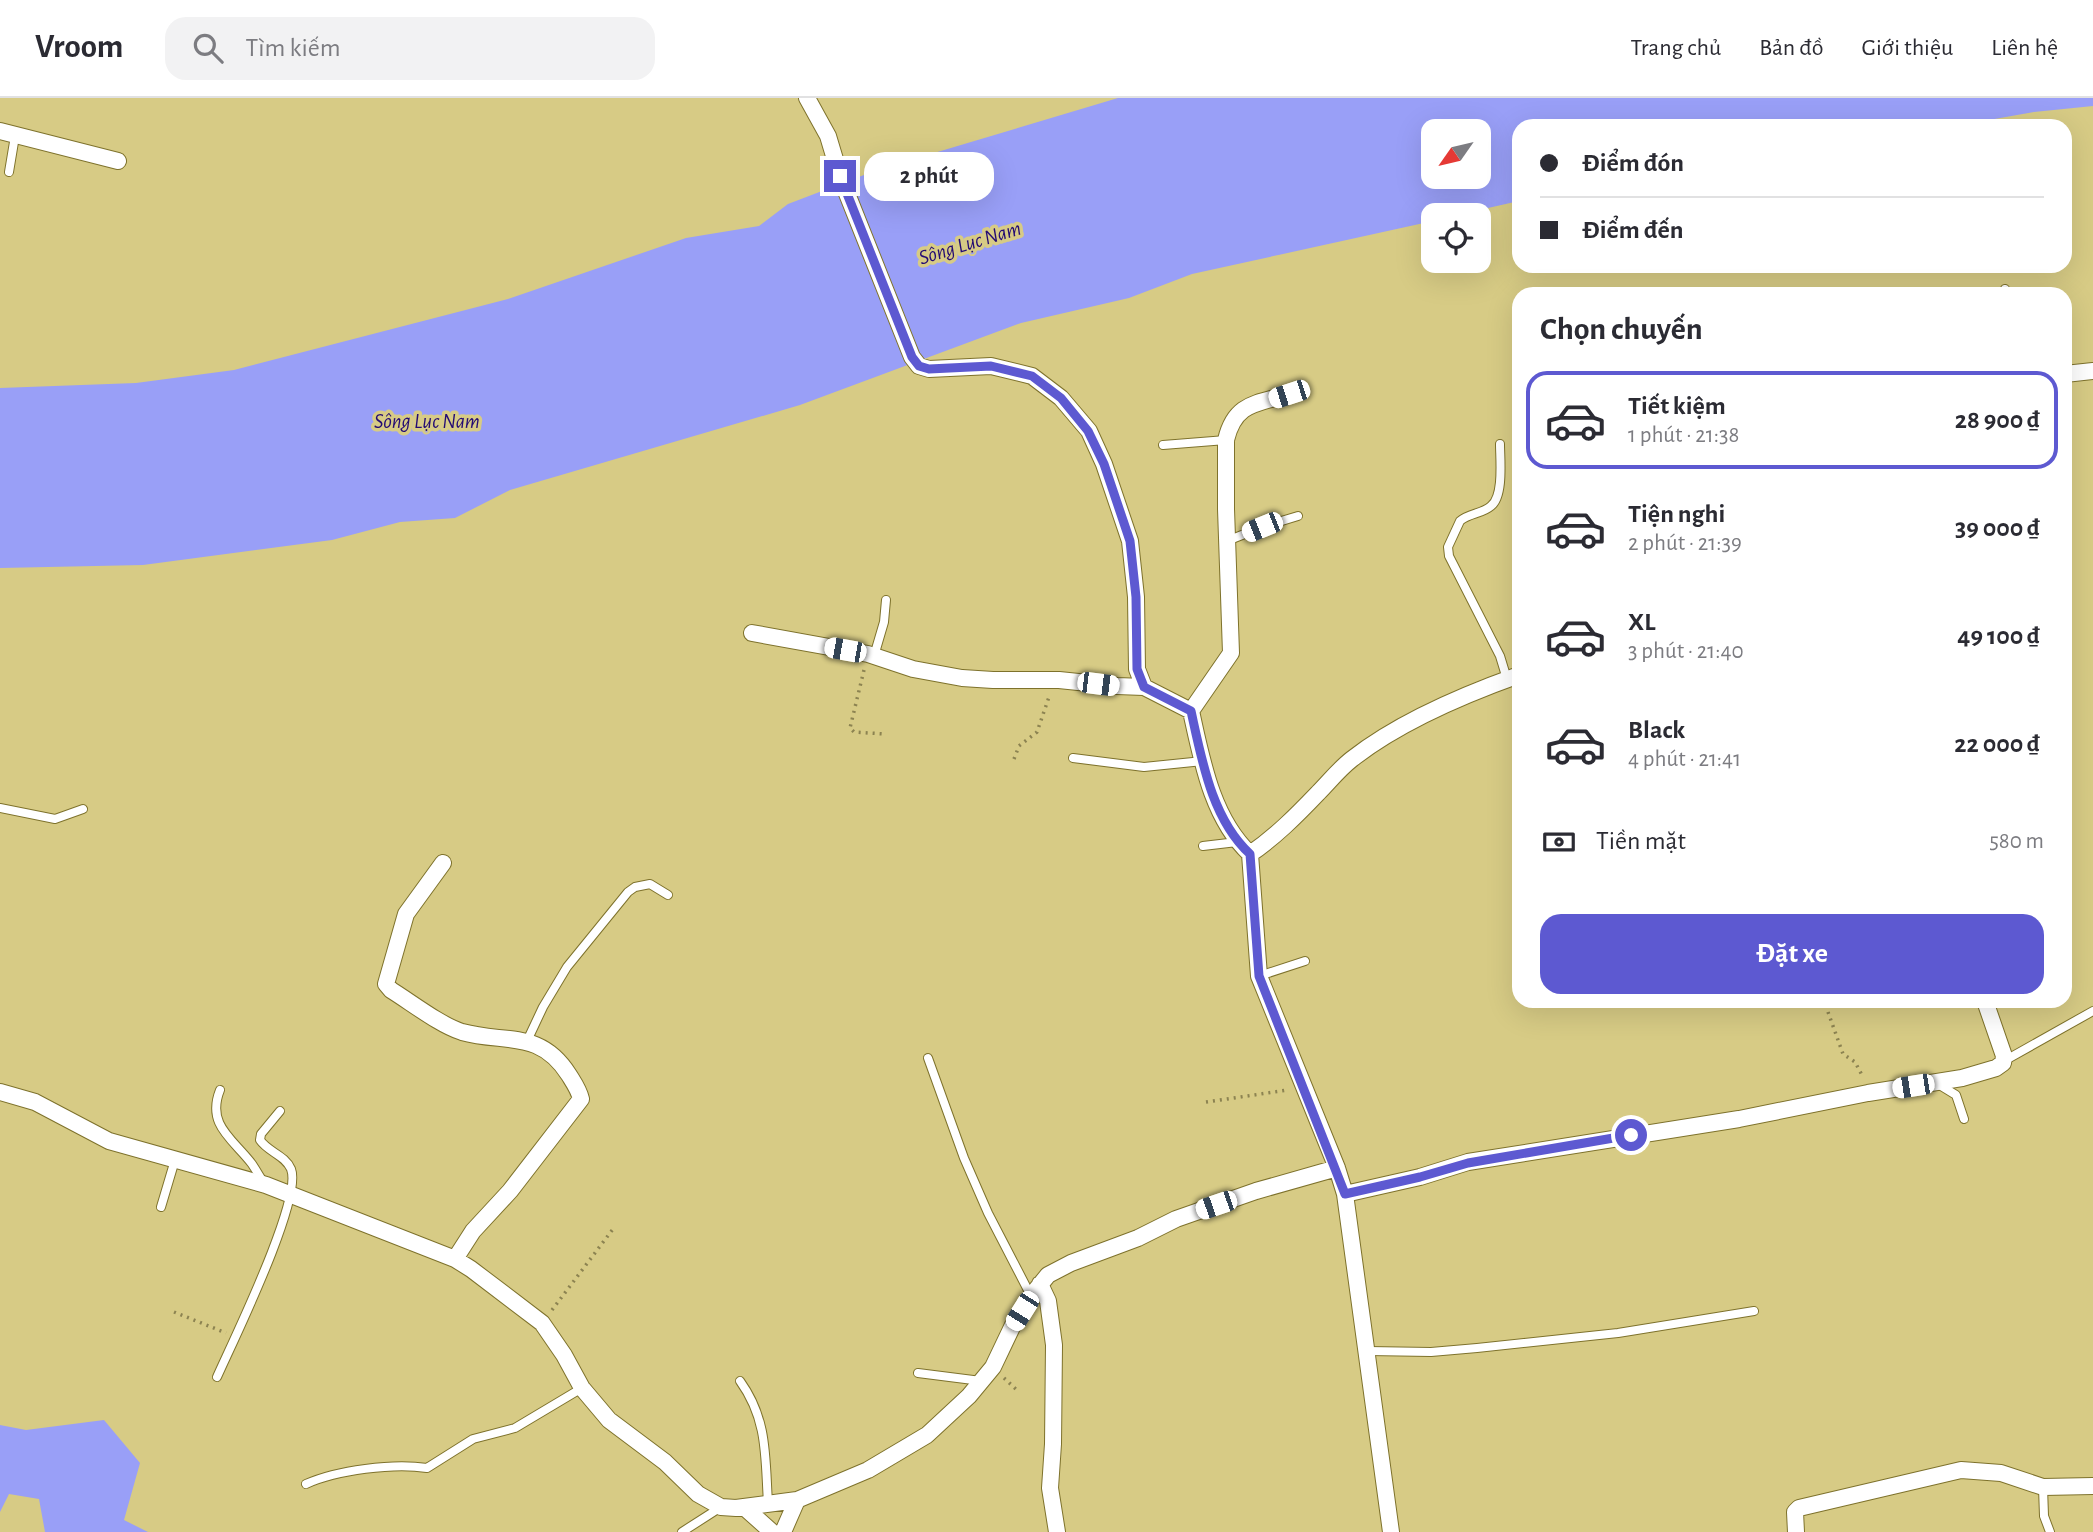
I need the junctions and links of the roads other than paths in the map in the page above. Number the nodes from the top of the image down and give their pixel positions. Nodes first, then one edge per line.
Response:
1 (807, 98) edge
2 (8, 134) edge
3 (118, 161) dead end
4 (9, 172) dead end
5 (2093, 371) edge
6 (2072, 373) edge
7 (1289, 394) dead end
8 (1226, 440) junction
9 (1163, 444) dead end
10 (1500, 444) dead end
11 (1298, 516) dead end
12 (1227, 541) junction
13 (886, 600) dead end
14 (752, 633) dead end
15 (871, 655) junction
16 (1512, 675) edge
17 (1512, 677) edge
18 (1144, 687) junction
19 (1191, 711) junction
20 (1073, 758) dead end
21 (1203, 761) junction
22 (0, 808) edge
23 (83, 809) dead end
24 (1237, 842) junction
25 (1203, 846) dead end
26 (1250, 854) junction
27 (443, 863) dead end
28 (668, 895) dead end
29 (1305, 961) dead end
30 (1259, 976) junction
31 (1987, 1008) edge
32 (2093, 1011) edge
33 (527, 1041) junction
34 (928, 1058) dead end
35 (2003, 1063) junction
36 (1935, 1082) junction
37 (220, 1090) dead end
38 (0, 1092) edge
39 (280, 1111) dead end
40 (1964, 1119) dead end
41 (175, 1160) junction
42 (1336, 1168) junction
43 (266, 1185) junction
44 (1345, 1194) junction
45 (291, 1195) junction
46 (161, 1207) dead end
47 (455, 1259) junction
48 (1036, 1290) junction
49 (1755, 1311) dead end
50 (1368, 1351) junction
51 (918, 1373) dead end
52 (217, 1377) dead end
53 (740, 1381) dead end
54 (981, 1381) junction
55 (582, 1388) junction
56 (306, 1484) dead end
57 (2093, 1486) edge
58 (2043, 1487) junction
59 (797, 1500) junction
60 (768, 1503) junction
61 (721, 1507) junction
62 (744, 1507) junction
63 (682, 1532) edge
64 (772, 1532) edge
65 (783, 1532) edge
66 (1057, 1532) edge
67 (1391, 1532) edge
68 (1796, 1532) edge
69 (2050, 1532) edge

1 - 18 street
2 - 3 street
2 - 4 lane
5 - 6 street
7 - 8 street
8 - 9 lane
8 - 12 street
10 - 16 lane
11 - 12 lane
12 - 19 street
13 - 15 lane
14 - 15 street
15 - 18 street
17 - 26 street
18 - 19 street
19 - 21 street
20 - 21 lane
21 - 24 street
22 - 23 lane
24 - 25 lane
24 - 26 street
26 - 30 street
27 - 33 street
28 - 33 lane
29 - 30 lane
30 - 42 street
31 - 35 street
32 - 35 lane
33 - 47 street
34 - 48 lane
35 - 36 street
36 - 40 lane
36 - 44 street
37 - 43 lane
38 - 41 street
39 - 45 lane
41 - 43 street
41 - 46 lane
42 - 44 street
42 - 48 street
43 - 45 street
44 - 50 street
45 - 47 street
45 - 52 lane
47 - 55 street
48 - 54 street
48 - 66 street
49 - 50 lane
50 - 67 street
51 - 54 lane
53 - 60 lane
54 - 59 street
55 - 56 lane
55 - 61 street
57 - 58 street
58 - 68 street
58 - 69 lane
59 - 60 street
59 - 65 street
60 - 62 street
61 - 62 street
61 - 63 lane
62 - 64 street

